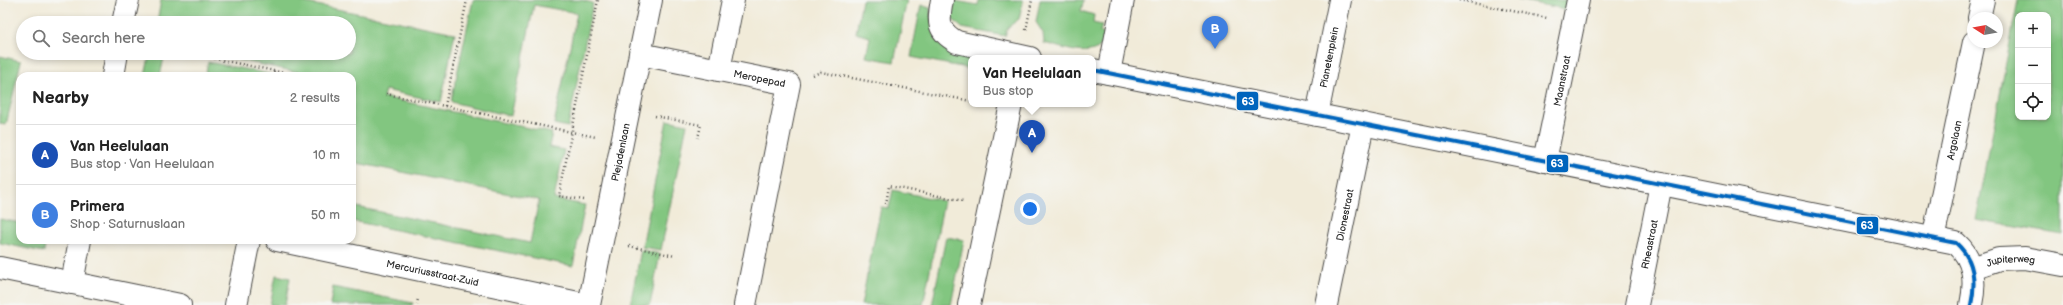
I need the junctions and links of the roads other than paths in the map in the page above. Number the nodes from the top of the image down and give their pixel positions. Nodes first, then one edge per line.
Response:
1 (128, 0) edge
2 (651, 0) edge
3 (733, 0) edge
4 (942, 0) edge
5 (1123, 0) edge
6 (1340, 0) edge
7 (1578, 0) edge
8 (1983, 0) edge
9 (1980, 12) edge
10 (125, 16) edge
11 (1973, 48) edge
12 (640, 54) junction
13 (1014, 55) edge
14 (116, 60) edge
15 (719, 70) junction
16 (1101, 71) edge
17 (114, 72) edge
18 (1010, 107) edge
19 (1317, 115) junction
20 (1363, 124) junction
21 (1545, 160) junction
22 (1661, 184) junction
23 (1934, 239) junction
24 (79, 244) edge
25 (248, 244) edge
26 (296, 244) edge
27 (2063, 265) edge
28 (0, 268) edge
29 (1972, 268) junction
30 (72, 283) junction
31 (180, 305) edge
32 (236, 305) edge
33 (589, 305) edge
34 (745, 305) edge
35 (969, 305) edge
36 (1326, 305) edge
37 (1636, 305) edge
38 (1971, 305) edge

1 - 10 street
2 - 12 street, Plejadenlaan
3 - 15 street
4 - 13 street
5 - 16 street
6 - 19 street, Planetenplein
7 - 21 street, Maanstraat
8 - 9 street
11 - 23 street, Argolaan
12 - 15 street, Meropepad
12 - 33 street, Plejadenlaan
14 - 17 street
15 - 34 street, Meropepad
16 - 19 street
18 - 35 street
19 - 20 street
20 - 21 street
20 - 36 street, Dionestraat
21 - 22 street
22 - 23 street
22 - 37 street, Rheastraat
23 - 29 street
24 - 30 street
25 - 32 street
26 - 33 street, Mercuriusstraat-Zuid
27 - 29 street, Jupiterweg
28 - 30 street
29 - 38 street, Jupiterweg
30 - 31 street

